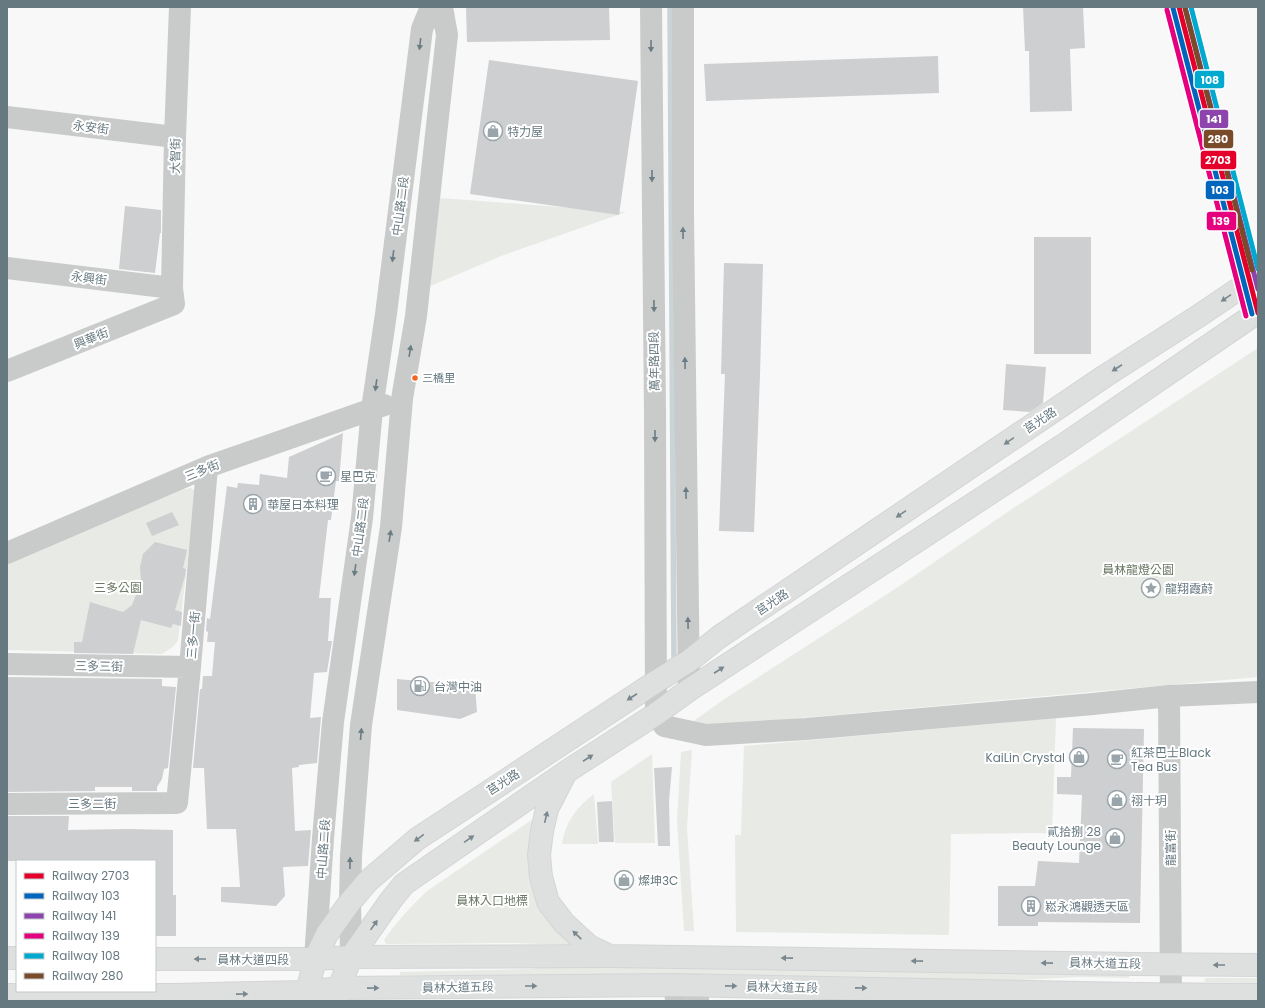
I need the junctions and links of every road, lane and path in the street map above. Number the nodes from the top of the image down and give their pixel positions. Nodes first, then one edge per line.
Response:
1 (180, 7) edge
2 (431, 7) edge
3 (442, 7) edge
4 (651, 7) edge
5 (683, 7) edge
6 (7, 117) edge
7 (175, 137) junction
8 (7, 268) edge
9 (1258, 276) edge
10 (173, 296) junction
11 (1258, 312) edge
12 (7, 371) edge
13 (402, 399) junction
14 (372, 409) junction
15 (207, 467) junction
16 (7, 553) edge
17 (689, 661) junction
18 (7, 664) edge
19 (190, 667) junction
20 (656, 681) junction
21 (689, 690) junction
22 (1258, 692) edge
23 (1169, 696) junction
24 (656, 714) junction
25 (566, 772) junction
26 (177, 803) joint
27 (7, 804) edge
28 (350, 902) junction
29 (609, 956) junction
30 (351, 957) junction
31 (156, 959) edge
32 (315, 959) junction
33 (1171, 964) junction
34 (1258, 965) edge
35 (502, 986) junction
36 (676, 993) edge
37 (698, 993) edge
38 (7, 995) edge
39 (338, 995) edge
40 (1258, 995) edge
41 (306, 997) edge
42 (185, 998) edge
43 (1171, 998) edge
44 (433, 1001) edge

1 - 7 street, 大智街
2 -> 14 street, 中山路二段
13 -> 3 street
4 -> 20 street, 萬年路四段
17 -> 5 street
6 - 7 street, 永安街
7 - 10 street, 大智街
8 - 10 street, 永興街
9 -> 17 main road, 莒光路
10 - 12 street, 興華街
21 -> 11 main road
13 - 14 street, 三多街
28 -> 13 street
14 - 15 street, 三多街
14 -> 32 street, 中山路二段
15 - 16 street, 三多街
15 - 19 street, 三多一街
17 - 20 main road, 莒光路
17 - 21 street
18 - 19 street, 三多三街
19 - 26 street, 三多一街
20 - 24 street, 萬年路四段
20 -> 28 main road, 莒光路
21 - 24 main road
22 - 23 street
23 - 24 street
23 - 33 street, 龍富街
25 -> 24 main road
29 -> 25 main road
30 -> 25 main road
26 - 27 street, 三多二街
28 - 30 street
28 - 32 main road, 莒光路
29 - 30 main road, 員林大道五段
33 -> 29 main road, 員林大道五段
30 - 32 main road, 員林大道四段
30 - 39 main road
32 -> 31 main road, 員林大道四段
32 - 41 main road, 中山路二段
34 -> 33 main road, 員林大道五段
33 - 43 street, 龍富街
35 -> 36 main road, 員林大道五段
39 -> 35 main road, 員林大道五段
35 - 44 main road
36 - 37 main road, 員林大道五段
37 -> 43 main road, 員林大道五段
38 - 42 main road
39 - 41 main road, 員林大道五段
40 - 43 main road, 員林大道五段
42 -> 41 main road

